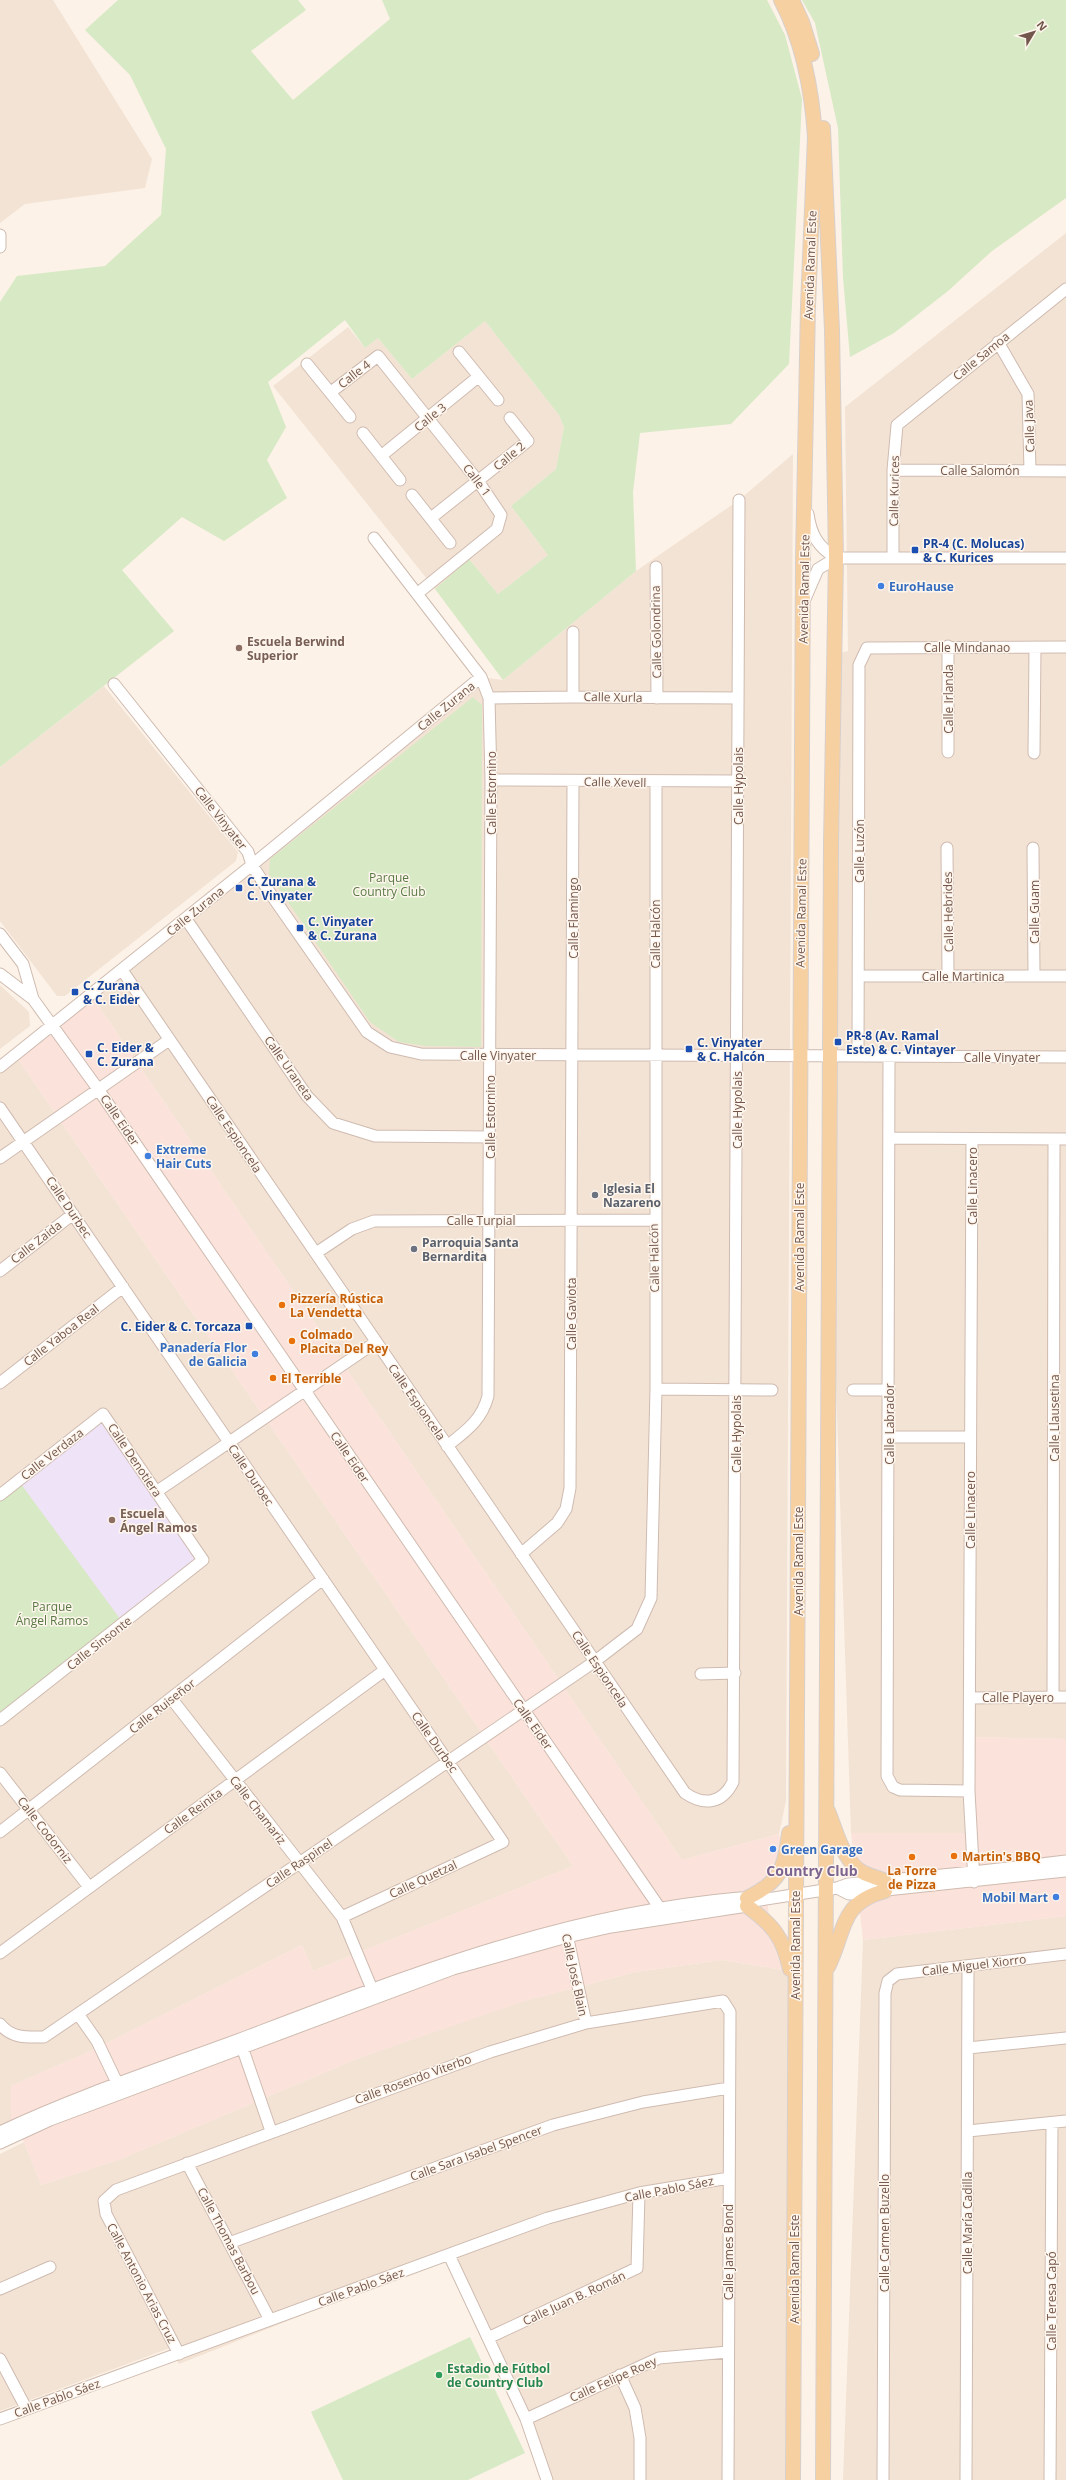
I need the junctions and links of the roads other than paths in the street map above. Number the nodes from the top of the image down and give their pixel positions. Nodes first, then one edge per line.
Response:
1 (781, 0) edge
2 (792, 0) edge
3 (0, 235) edge
4 (0, 247) edge
5 (1065, 291) edge
6 (998, 342) junction
7 (459, 352) dead end
8 (378, 356) joint
9 (307, 364) dead end
10 (478, 377) junction
11 (331, 392) junction
12 (498, 400) dead end
13 (350, 417) dead end
14 (428, 418) junction
15 (510, 418) dead end
16 (897, 425) joint
17 (362, 433) dead end
18 (381, 456) junction
19 (893, 470) junction
20 (1030, 470) junction
21 (1066, 471) edge
22 (400, 480) dead end
23 (478, 481) junction
24 (806, 494) junction
25 (412, 495) dead end
26 (739, 500) dead end
27 (431, 518) junction
28 (374, 538) dead end
29 (450, 543) dead end
30 (893, 557) junction
31 (836, 558) junction
32 (1066, 558) edge
33 (656, 567) dead end
34 (418, 593) junction
35 (803, 604) junction
36 (573, 632) dead end
37 (948, 646) junction
38 (1035, 647) junction
39 (1066, 647) edge
40 (867, 648) joint
41 (481, 678) junction
42 (114, 684) dead end
43 (573, 697) junction
44 (489, 698) junction
45 (657, 698) junction
46 (738, 698) junction
47 (948, 752) dead end
48 (1034, 753) dead end
49 (491, 780) junction
50 (573, 781) junction
51 (738, 781) junction
52 (656, 782) junction
53 (947, 848) dead end
54 (1033, 848) dead end
55 (252, 865) junction
56 (186, 919) junction
57 (0, 934) edge
58 (122, 970) junction
59 (0, 974) edge
60 (860, 976) junction
61 (948, 976) junction
62 (1034, 976) junction
63 (1066, 976) edge
64 (33, 999) junction
65 (54, 1025) junction
66 (169, 1040) junction
67 (489, 1055) junction
68 (572, 1055) junction
69 (655, 1055) junction
70 (738, 1056) junction
71 (800, 1056) junction
72 (831, 1056) junction
73 (858, 1056) junction
74 (889, 1056) junction
75 (1066, 1057) edge
76 (0, 1067) edge
77 (98, 1089) junction
78 (0, 1108) edge
79 (490, 1137) junction
80 (890, 1138) junction
81 (972, 1139) junction
82 (1054, 1139) junction
83 (1066, 1139) edge
84 (23, 1140) junction
85 (0, 1158) edge
86 (73, 1214) junction
87 (489, 1220) junction
88 (572, 1220) junction
89 (654, 1220) junction
90 (316, 1253) junction
91 (0, 1271) edge
92 (123, 1287) junction
93 (376, 1342) junction
94 (0, 1383) edge
95 (656, 1389) junction
96 (305, 1390) junction
97 (736, 1390) junction
98 (772, 1390) dead end
99 (853, 1390) dead end
100 (889, 1390) junction
101 (103, 1414) joint
102 (889, 1437) junction
103 (970, 1437) junction
104 (229, 1442) junction
105 (447, 1446) junction
106 (156, 1492) junction
107 (0, 1495) edge
108 (521, 1554) junction
109 (197, 1565) joint
110 (323, 1579) junction
111 (594, 1662) junction
112 (385, 1670) junction
113 (735, 1673) junction
114 (701, 1674) dead end
115 (1053, 1697) junction
116 (1066, 1697) edge
117 (171, 1698) junction
118 (970, 1698) junction
119 (524, 1710) junction
120 (0, 1720) edge
121 (448, 1761) junction
122 (0, 1773) edge
123 (235, 1780) junction
124 (969, 1790) junction
125 (797, 1798) junction
126 (707, 1802) joint
127 (826, 1807) junction
128 (28, 1809) junction
129 (0, 1832) edge
130 (503, 1842) joint
131 (1066, 1861) edge
132 (300, 1862) junction
133 (1066, 1871) edge
134 (974, 1877) junction
135 (885, 1886) junction
136 (89, 1887) junction
137 (830, 1889) junction
138 (795, 1894) junction
139 (749, 1902) junction
140 (661, 1912) junction
141 (342, 1917) junction
142 (566, 1932) junction
143 (0, 1953) edge
144 (1066, 1954) edge
145 (968, 1967) junction
146 (826, 1973) junction
147 (795, 1984) junction
148 (887, 1985) joint
149 (372, 1989) junction
150 (78, 2014) junction
151 (586, 2023) junction
152 (730, 2023) joint
153 (0, 2024) edge
154 (1066, 2038) edge
155 (241, 2043) junction
156 (968, 2048) junction
157 (119, 2088) junction
158 (729, 2088) junction
159 (1066, 2121) edge
160 (1052, 2123) junction
161 (271, 2131) junction
162 (968, 2131) junction
163 (0, 2132) edge
164 (0, 2143) edge
165 (187, 2163) junction
166 (729, 2178) junction
167 (638, 2193) junction
168 (106, 2212) joint
169 (229, 2242) junction
170 (449, 2255) junction
171 (50, 2267) dead end
172 (0, 2288) edge
173 (270, 2320) junction
174 (488, 2338) junction
175 (728, 2352) junction
176 (179, 2354) junction
177 (0, 2359) edge
178 (620, 2375) junction
179 (26, 2408) junction
180 (526, 2418) junction
181 (0, 2419) edge
182 (547, 2480) edge
183 (640, 2480) edge
184 (728, 2480) edge
185 (794, 2480) edge
186 (823, 2480) edge
187 (883, 2480) edge
188 (966, 2480) edge
189 (1050, 2480) edge

1 - 24 main road, Avenida Ramal Este
2 - 31 main road, Avenida Ramal Este
3 - 4 street
5 - 6 street, Calle Samoa
6 - 16 street, Calle Samoa
6 - 20 street, Calle Java
7 - 10 street
8 - 11 street, Calle 4
8 - 14 street, Calle 1
9 - 11 street, Calle 4
10 - 12 street
10 - 14 street, Calle 3
11 - 13 street, Calle 4
14 - 18 street, Calle 3
14 - 23 street, Calle 1
15 - 23 street, Calle 2
16 - 19 street, Calle Kurices
17 - 18 street
18 - 22 street
19 - 20 street, Calle Salomón
19 - 30 street, Calle Kurices
20 - 21 street, Calle Salomón
23 - 27 street, Calle 2
23 - 34 street, Calle 1
24 - 31 street
24 - 35 main road, Avenida Ramal Este
25 - 27 street
26 - 46 street, Calle Hypolais
27 - 29 street
28 - 34 street, Calle Estornino
30 - 31 street
30 - 32 street
31 - 35 street
31 - 72 main road, Avenida Ramal Este
33 - 45 street, Calle Golondrina
34 - 41 street, Calle Estornino
35 - 71 main road, Avenida Ramal Este
36 - 43 street
37 - 38 street, Calle Mindanao
37 - 40 street, Calle Mindanao
37 - 47 street, Calle Irlanda
38 - 39 street, Calle Mindanao
38 - 48 street
40 - 60 street, Calle Luzón
41 - 44 street, Calle Estornino
41 - 55 street, Calle Zurana
42 - 55 street, Calle Vinyater
43 - 44 street, Calle Xurla
43 - 45 street, Calle Xurla
44 - 49 street, Calle Estornino
45 - 46 street, Calle Xurla
46 - 51 street, Calle Hypolais
49 - 50 street, Calle Xevell
49 - 67 street, Calle Estornino
50 - 52 street, Calle Xevell
50 - 68 street, Calle Flamingo
51 - 52 street, Calle Xevell
51 - 70 street, Calle Hypolais
52 - 69 street, Calle Halcón
53 - 61 street, Calle Hebrides
54 - 62 street, Calle Guam
55 - 56 street, Calle Zurana
55 - 67 street, Calle Vinyater
56 - 58 street, Calle Zurana
56 - 79 street, Calle Uraneta
57 - 64 street, Calle Eider
58 - 65 street, Calle Zurana
58 - 66 street, Calle Espioncela
59 - 64 street, Calle Eider
60 - 61 street, Calle Martinica
60 - 73 street, Calle Luzón
61 - 62 street, Calle Martinica
62 - 63 street, Calle Martinica
64 - 65 street, Calle Eider
65 - 76 street, Calle Zurana
65 - 77 street, Calle Eider
66 - 77 street
66 - 90 street, Calle Espioncela
67 - 68 street, Calle Vinyater
67 - 79 street, Calle Estornino
68 - 69 street, Calle Vinyater
68 - 88 street, Calle Gaviota
69 - 70 street, Calle Vinyater
69 - 89 street, Calle Halcón
70 - 71 street, Calle Vinyater
70 - 97 street, Calle Hypolais
71 - 72 street, Calle Vinyater
71 - 125 main road, Avenida Ramal Este
72 - 73 street, Calle Vinyater
72 - 127 main road, Avenida Ramal Este
73 - 74 street, Calle Vinyater
74 - 75 street, Calle Vinyater
74 - 80 street, Calle Labrador
77 - 84 street
77 - 96 street, Calle Eider
78 - 84 street, Calle Durbec
79 - 87 street, Calle Estornino
80 - 81 street
80 - 100 street, Calle Labrador
81 - 82 street
81 - 103 street, Calle Linacero
82 - 83 street
82 - 115 street, Calle Llausetina
84 - 85 street
84 - 86 street, Calle Durbec
86 - 91 street, Calle Zaida
86 - 92 street, Calle Durbec
87 - 88 street, Calle Turpial
87 - 90 street, Calle Turpial
87 - 105 street, Calle Estornino
88 - 89 street, Calle Turpial
88 - 108 street, Calle Gaviota
89 - 95 street, Calle Halcón
90 - 93 street, Calle Espioncela
92 - 94 street, Calle Yaboa Real
92 - 104 street, Calle Durbec
93 - 96 street
93 - 105 street, Calle Espioncela
95 - 97 street
95 - 111 street, Calle Halcón
96 - 104 street
96 - 119 street, Calle Eider
97 - 98 street
97 - 113 street, Calle Hypolais
99 - 100 street
100 - 102 street, Calle Labrador
101 - 106 street, Calle Denotiera
101 - 107 street, Calle Verdaza
102 - 103 street
102 - 124 street, Calle Labrador
103 - 118 street, Calle Linacero
104 - 106 street
104 - 110 street, Calle Durbec
105 - 108 street, Calle Espioncela
106 - 109 street, Calle Denotiera
108 - 111 street, Calle Espioncela
109 - 120 street, Calle Sinsonte
110 - 112 street, Calle Durbec
110 - 117 street, Calle Ruiseñor
111 - 119 street, Calle Raspinel
111 - 126 street, Calle Espioncela
112 - 121 street, Calle Durbec
112 - 123 street, Calle Reinita
113 - 114 street
113 - 126 street, Calle Hypolais
115 - 116 street, Calle Playero
115 - 118 street, Calle Playero
117 - 123 street, Calle Chamariz
117 - 128 street, Calle Ruiseñor
118 - 124 street, Calle Linacero
119 - 121 street, Calle Raspinel
119 - 140 street, Calle Eider
121 - 130 street, Calle Durbec
121 - 132 street, Calle Raspinel
122 - 128 street, Calle Codorniz
123 - 132 street, Calle Chamariz
123 - 136 street, Calle Reinita
124 - 134 street, Calle Linacero
125 - 138 main road, Avenida Ramal Este
125 - 139 main road
127 - 135 main road
127 - 137 main road, Avenida Ramal Este
128 - 129 street, Calle Ruiseñor
128 - 136 street, Calle Codorniz
130 - 141 street, Calle Quetzal
131 - 134 street
132 - 141 street, Calle Chamariz
132 - 150 street, Calle Raspinel
133 - 134 street
134 - 135 street
135 - 137 street
135 - 146 main road
136 - 143 street, Calle Reinita
137 - 138 street
137 - 146 main road, Avenida Ramal Este
138 - 139 street
138 - 147 main road, Avenida Ramal Este
139 - 140 street
139 - 147 main road
140 - 142 street
141 - 149 street, Calle Chamariz
142 - 149 street
142 - 151 street, Calle José Blain
142 - 155 street
144 - 145 street, Calle Miguel Xiorro
145 - 148 street, Calle Miguel Xiorro
145 - 156 street, Calle María Cadilla
146 - 186 main road, Avenida Ramal Este
147 - 185 main road, Avenida Ramal Este
148 - 187 street, Calle Carmen Buzello
149 - 155 street
150 - 153 street, Calle Raspinel
150 - 157 street
151 - 152 street, Calle Rosendo Viterbo
151 - 161 street, Calle Rosendo Viterbo
152 - 158 street, Calle James Bond
154 - 156 street
155 - 157 street
155 - 161 street
156 - 162 street, Calle María Cadilla
157 - 163 street
157 - 164 street
158 - 166 street, Calle James Bond
158 - 169 street, Calle Sara Isabel Spencer
159 - 160 street
160 - 162 street
160 - 189 street, Calle Teresa Capó
161 - 165 street, Calle Rosendo Viterbo
162 - 188 street, Calle María Cadilla
165 - 168 street, Calle Rosendo Viterbo
165 - 169 street, Calle Thomas Barbou
166 - 167 street, Calle Pablo Sáez
166 - 175 street, Calle James Bond
167 - 170 street, Calle Pablo Sáez
167 - 174 street, Calle Juan B. Román
168 - 176 street, Calle Antonio Arias Cruz
169 - 173 street, Calle Thomas Barbou
170 - 173 street, Calle Pablo Sáez
170 - 174 street
171 - 172 street
173 - 176 street, Calle Pablo Sáez
174 - 180 street
175 - 178 street, Calle Felipe Roey
175 - 184 street, Calle James Bond
176 - 179 street, Calle Pablo Sáez
177 - 179 street
178 - 180 street, Calle Felipe Roey
178 - 183 street
179 - 181 street, Calle Pablo Sáez
180 - 182 street

